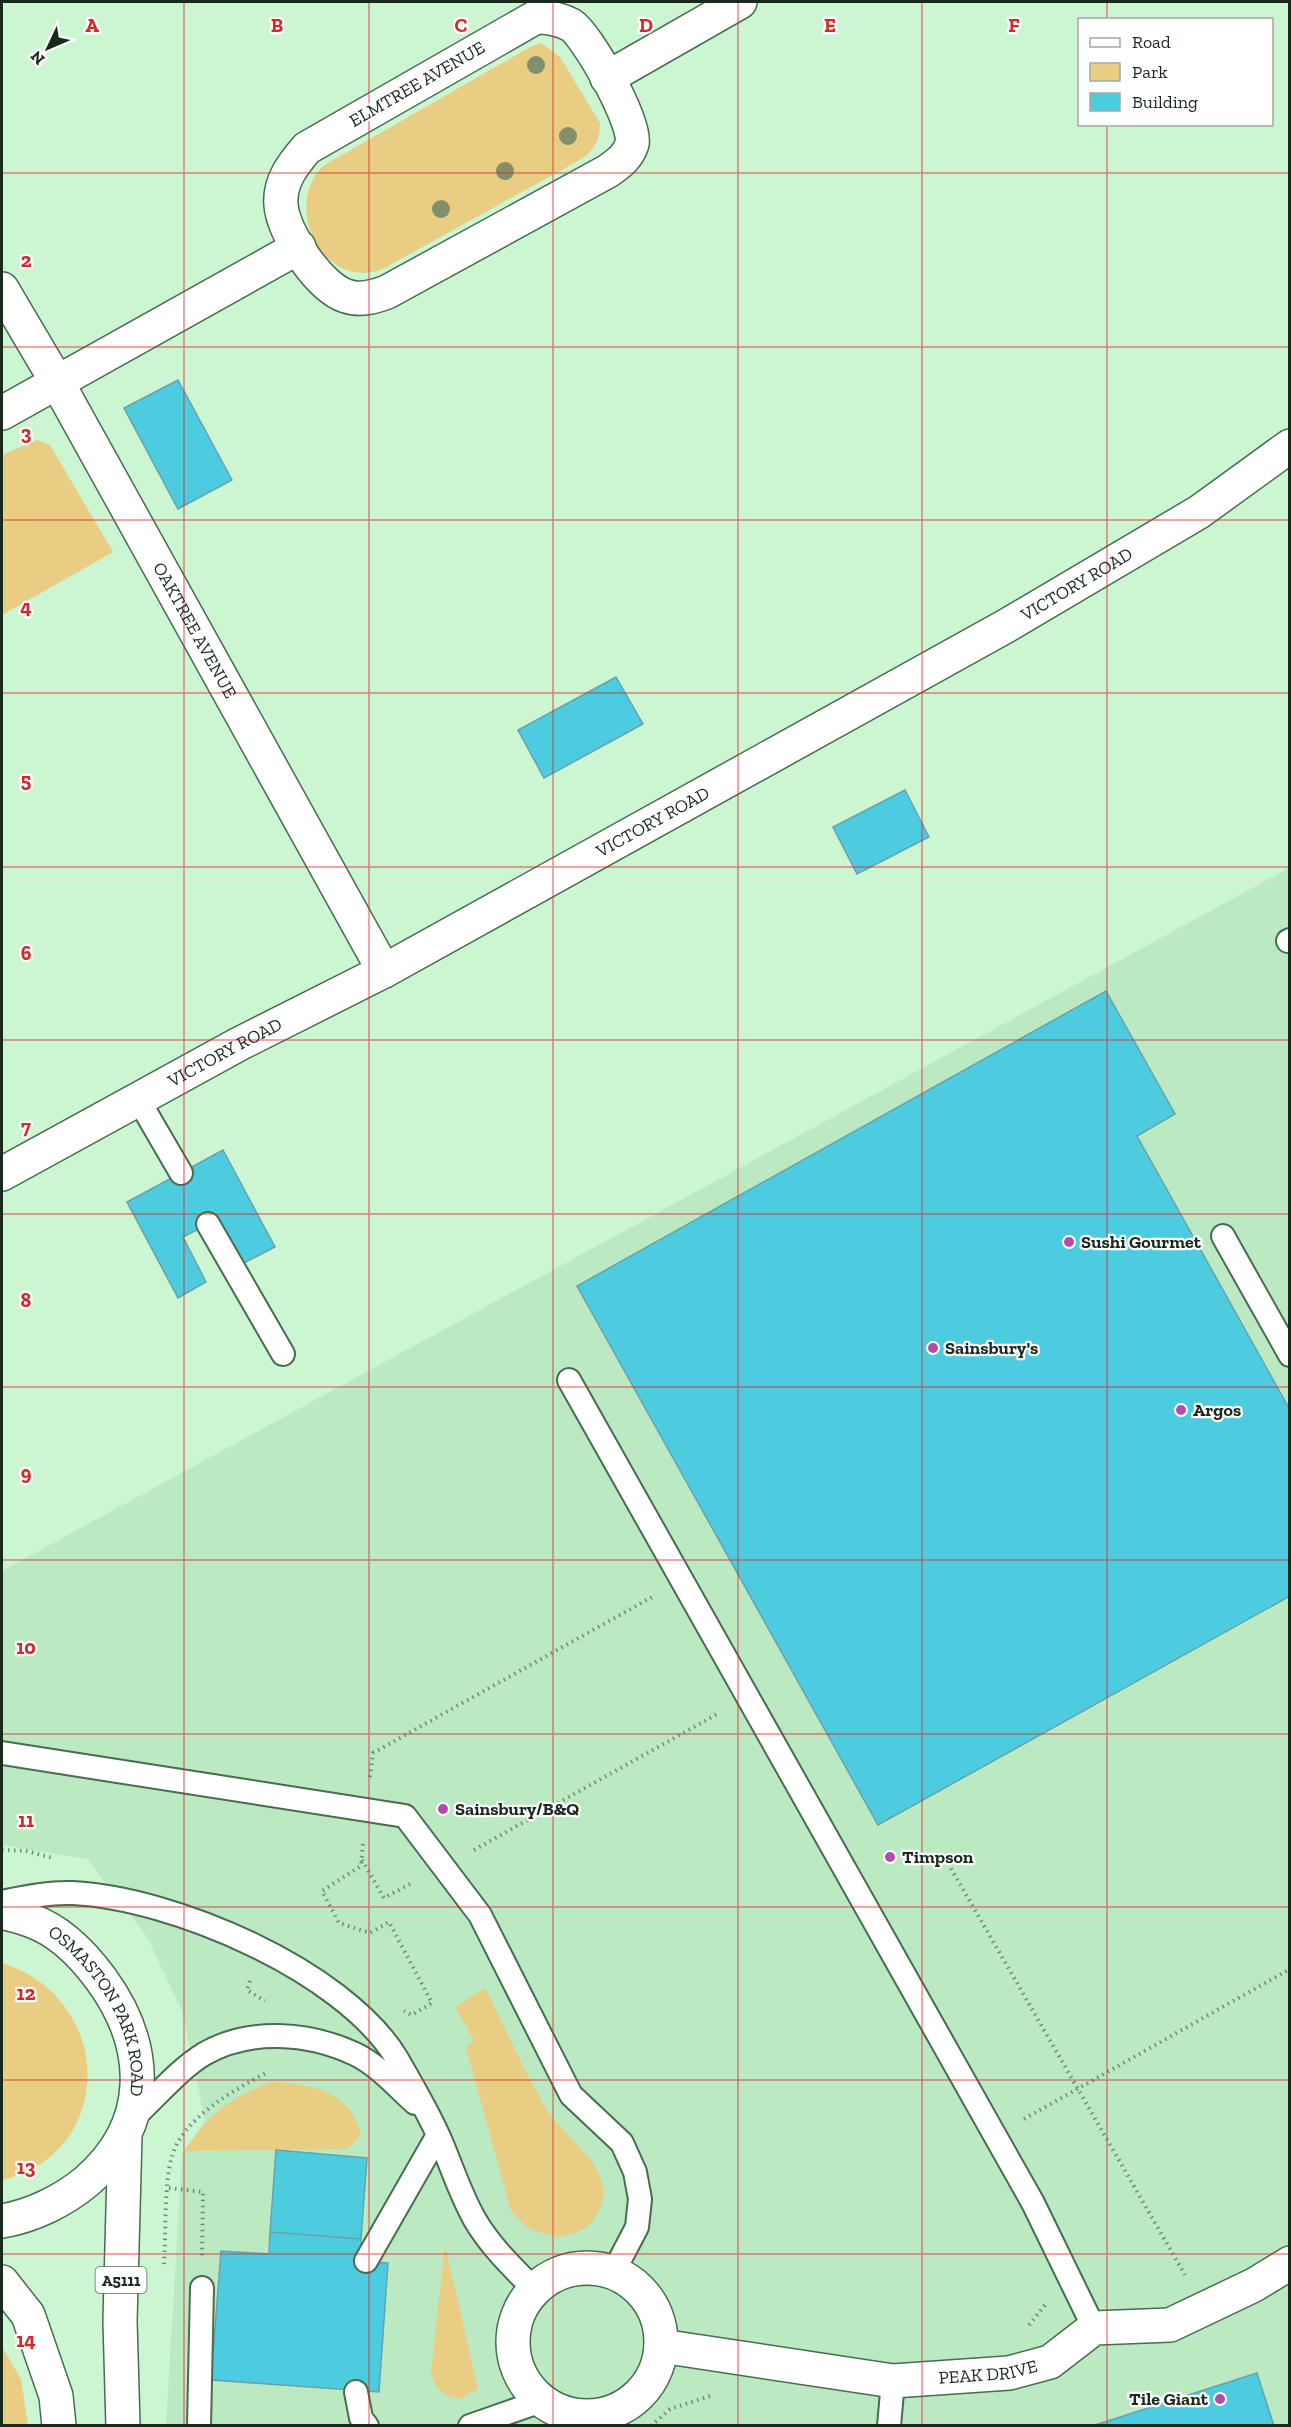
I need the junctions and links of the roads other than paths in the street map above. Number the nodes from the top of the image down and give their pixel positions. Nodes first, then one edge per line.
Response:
1 (740, 2) edge
2 (607, 78) junction
3 (299, 247) junction
4 (2, 289) edge
5 (57, 382) junction
6 (2, 413) edge
7 (1290, 446) edge
8 (384, 971) junction
9 (138, 1099) junction
10 (181, 1173) dead end
11 (2, 1174) edge
12 (208, 1224) dead end
13 (1223, 1236) dead end
14 (283, 1354) dead end
15 (1290, 1355) edge
16 (569, 1380) dead end
17 (2, 1753) edge
18 (2, 1902) edge
19 (2, 1912) edge
20 (428, 2114) junction
21 (129, 2127) junction
22 (438, 2134) junction
23 (2, 2221) edge
24 (366, 2261) dead end
25 (1290, 2263) edge
26 (613, 2272) junction
27 (2, 2282) edge
28 (202, 2288) road end
29 (534, 2289) junction
30 (1094, 2328) junction
31 (661, 2346) junction
32 (893, 2381) junction
33 (356, 2392) dead end
34 (541, 2401) junction
35 (59, 2426) edge
36 (123, 2426) edge
37 (199, 2426) edge
38 (367, 2426) edge
39 (470, 2426) edge
40 (889, 2426) edge

1 - 2 main road
2 - 3 main road, ELMTREE AVENUE
2 - 3 main road, ELMTREE AVENUE
3 - 5 main road
4 - 5 main road, OAKTREE AVENUE
5 - 6 main road
5 - 8 main road, OAKTREE AVENUE
7 - 8 main road, VICTORY ROAD
8 - 9 main road, VICTORY ROAD
9 - 10 lane
9 - 11 main road, VICTORY ROAD
12 - 14 lane
13 - 15 lane
16 - 30 lane
17 - 26 lane
18 - 20 lane
19 - 21 main road, OSMASTON PARK ROAD / A5111
20 - 21 lane
20 - 22 lane
21 - 23 main road, OSMASTON PARK ROAD / A5111
21 - 36 main road, A5111
22 - 24 lane
22 - 29 lane
25 - 30 main road
26 - 29 main road
26 - 31 main road
27 - 35 main road
28 - 37 lane
29 - 34 main road
30 - 32 main road, PEAK DRIVE
31 - 32 main road, PEAK DRIVE
31 - 34 main road
32 - 40 lane
33 - 38 lane
34 - 39 lane

